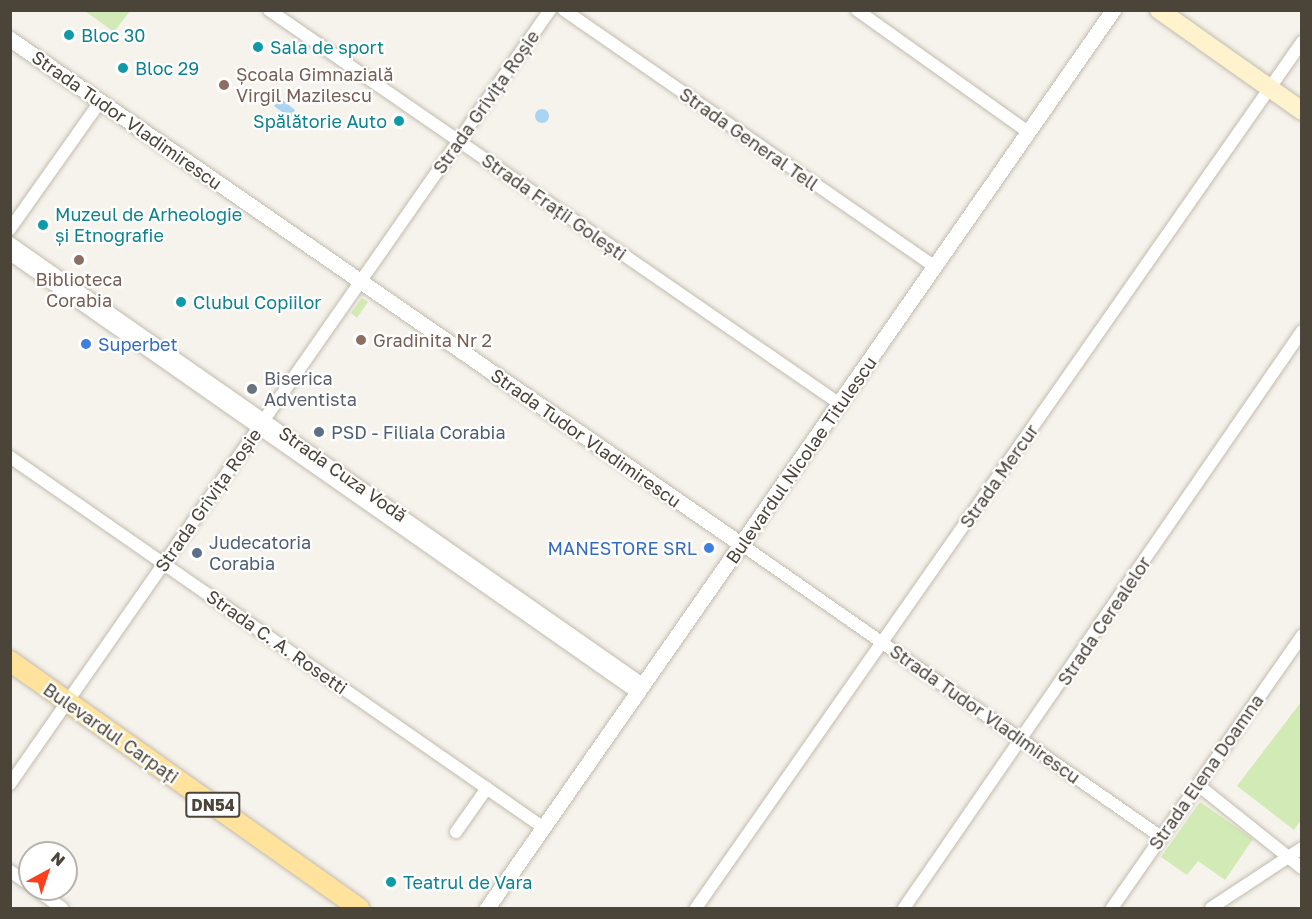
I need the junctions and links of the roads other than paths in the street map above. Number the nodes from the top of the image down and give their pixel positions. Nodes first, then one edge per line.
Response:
1 (269, 10) edge
2 (550, 10) edge
3 (564, 10) edge
4 (857, 10) edge
5 (1113, 10) edge
6 (1159, 10) edge
7 (10, 39) edge
8 (1302, 42) edge
9 (1269, 89) junction
10 (100, 102) junction
11 (1302, 111) edge
12 (1028, 132) junction
13 (459, 141) junction
14 (10, 229) edge
15 (10, 243) edge
16 (10, 254) edge
17 (935, 267) junction
18 (361, 282) junction
19 (1302, 331) edge
20 (840, 404) junction
21 (261, 422) junction
22 (10, 457) edge
23 (742, 545) junction
24 (164, 564) junction
25 (1302, 636) edge
26 (883, 643) junction
27 (10, 662) edge
28 (642, 689) junction
29 (68, 702) junction
30 (1022, 740) junction
31 (10, 784) edge
32 (1197, 785) junction
33 (487, 788) junction
34 (544, 828) junction
35 (456, 832) dead end
36 (1161, 837) junction
37 (1302, 848) edge
38 (1290, 857) junction
39 (1302, 868) edge
40 (359, 909) edge
41 (487, 909) edge
42 (696, 909) edge
43 (904, 909) edge
44 (1112, 909) edge
45 (1211, 909) edge

1 - 13 street, Strada Frații Golești
2 - 13 street, Strada Grivița Roșie
3 - 17 street, Strada General Tell
4 - 12 street
5 - 12 street, Bulevardul Nicolae Titulescu
6 - 9 main road
7 - 10 street, Strada Tudor Vladimirescu
8 - 9 street, Strada Mercur
9 - 11 main road
9 - 26 street, Strada Mercur
10 - 14 street
10 - 18 street, Strada Tudor Vladimirescu
12 - 17 street, Bulevardul Nicolae Titulescu
13 - 18 street, Strada Grivița Roșie
13 - 20 street, Strada Frații Golești
15 - 21 street, Strada Cuza Vodă
16 - 21 street, Strada Cuza Vodă
17 - 20 street, Bulevardul Nicolae Titulescu
18 - 21 street, Strada Grivița Roșie
18 - 23 street, Strada Tudor Vladimirescu
19 - 30 street, Strada Cerealelor
20 - 23 street, Bulevardul Nicolae Titulescu
21 - 24 street, Strada Grivița Roșie
21 - 28 street, Strada Cuza Vodă
22 - 24 street, Strada C. A. Rosetti
23 - 26 street, Strada Tudor Vladimirescu
23 - 28 street, Bulevardul Nicolae Titulescu
24 - 29 street, Strada Grivița Roșie
24 - 33 street, Strada C. A. Rosetti
25 - 32 street, Strada Elena Doamna
26 - 30 street, Strada Tudor Vladimirescu
26 - 42 street, Strada Mercur
27 - 29 main road, Bulevardul Carpați / DN54
28 - 34 street, Bulevardul Nicolae Titulescu
29 - 31 street, Strada Grivița Roșie
29 - 40 main road, Bulevardul Carpați / DN54
30 - 36 street, Strada Tudor Vladimirescu
30 - 43 street, Strada Cerealelor
32 - 36 street, Strada Elena Doamna
32 - 38 street
33 - 34 street, Strada C. A. Rosetti
33 - 35 street
34 - 41 street, Bulevardul Nicolae Titulescu
36 - 44 street, Strada Elena Doamna
37 - 38 street
38 - 39 street
38 - 45 street

